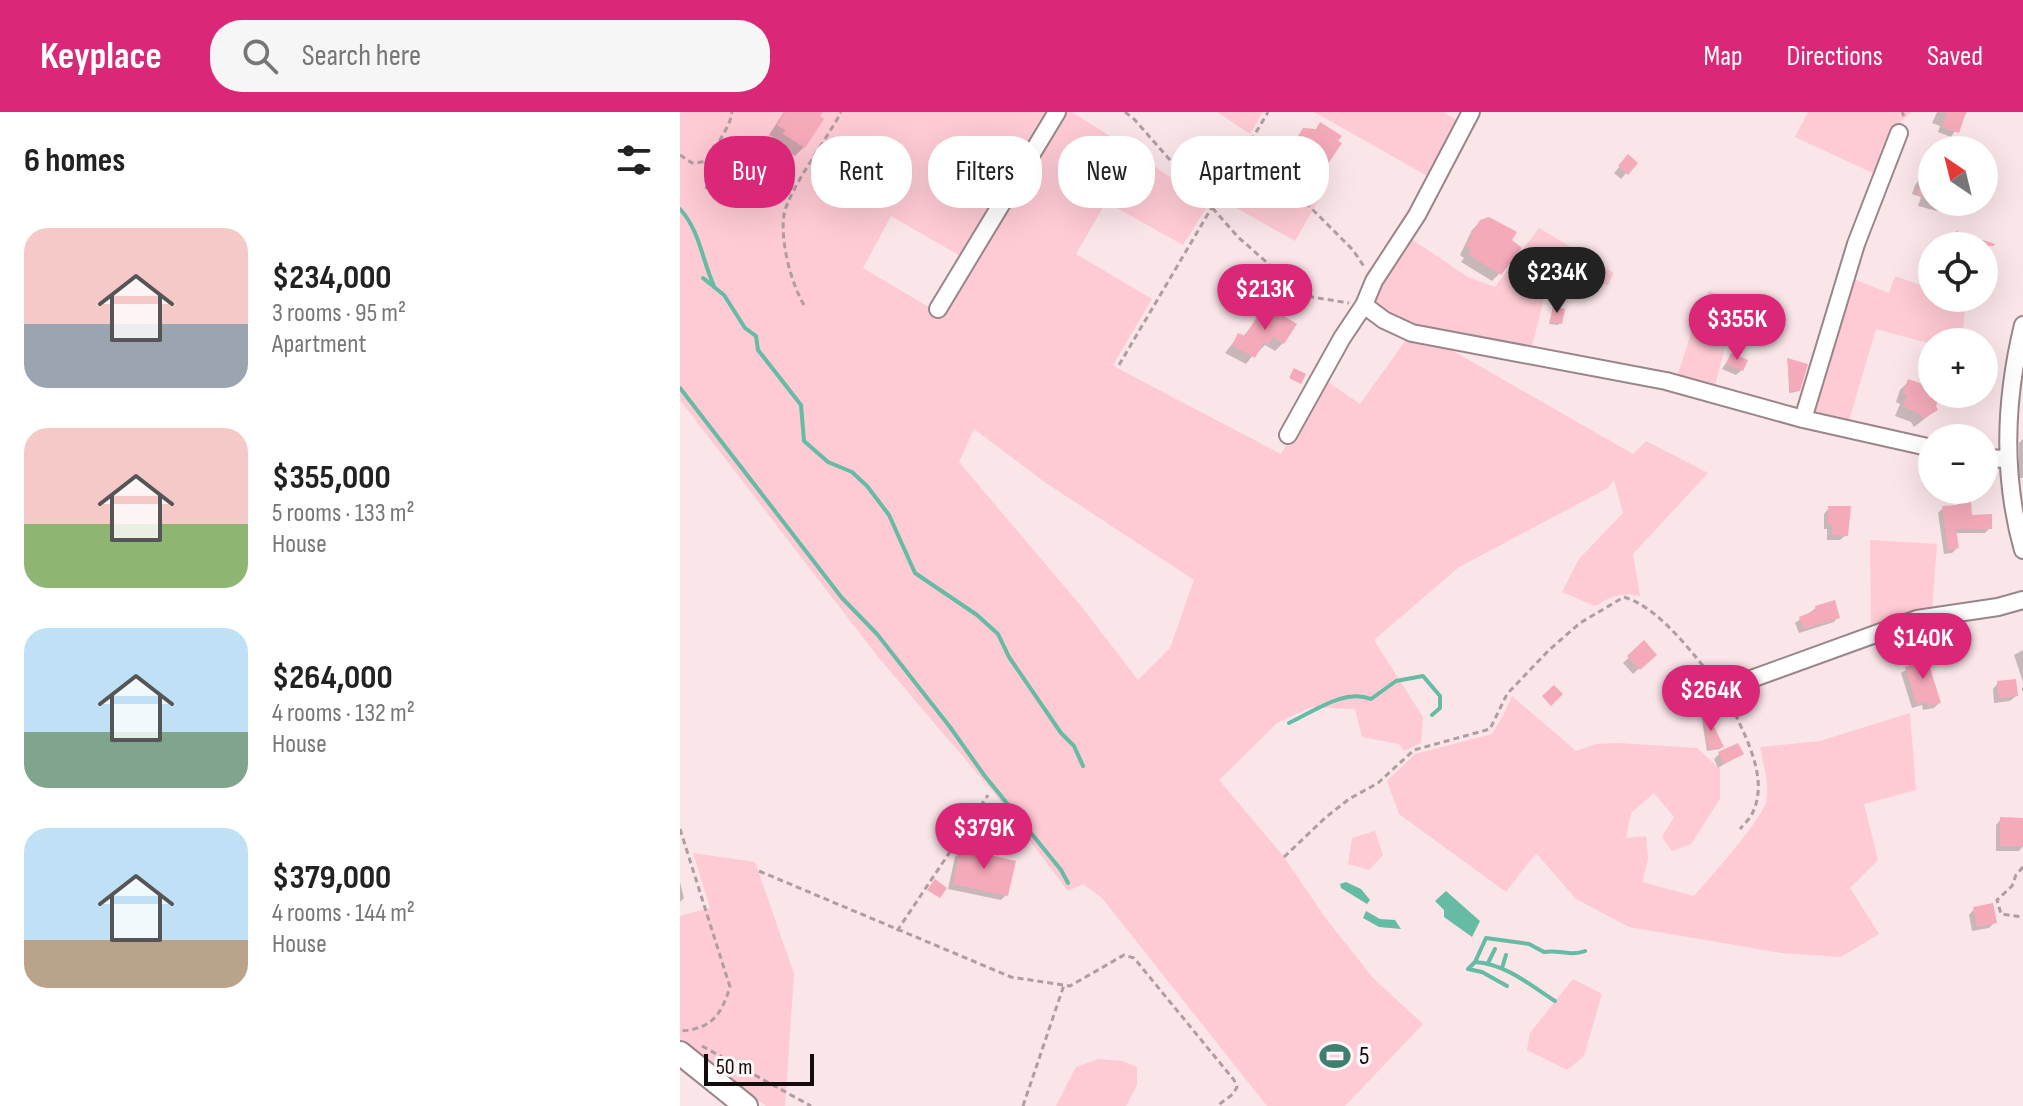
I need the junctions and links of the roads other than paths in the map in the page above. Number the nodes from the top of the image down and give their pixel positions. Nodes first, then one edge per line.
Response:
1 (1057, 112) edge
2 (1471, 112) edge
3 (1899, 133) dead end
4 (1364, 305) junction
5 (938, 309) dead end
6 (2023, 325) edge
7 (1803, 419) junction
8 (1288, 435) dead end
9 (1918, 445) edge
10 (1998, 459) edge
11 (2008, 459) junction
12 (2023, 550) edge
13 (2023, 600) edge
14 (1725, 693) road end
15 (684, 1046) edge
16 (746, 1106) edge

1 - 5 street
2 - 4 street
3 - 7 street
4 - 7 street
4 - 8 street
6 - 11 street
7 - 9 street
10 - 11 street
11 - 12 street
13 - 14 street
15 - 16 street

